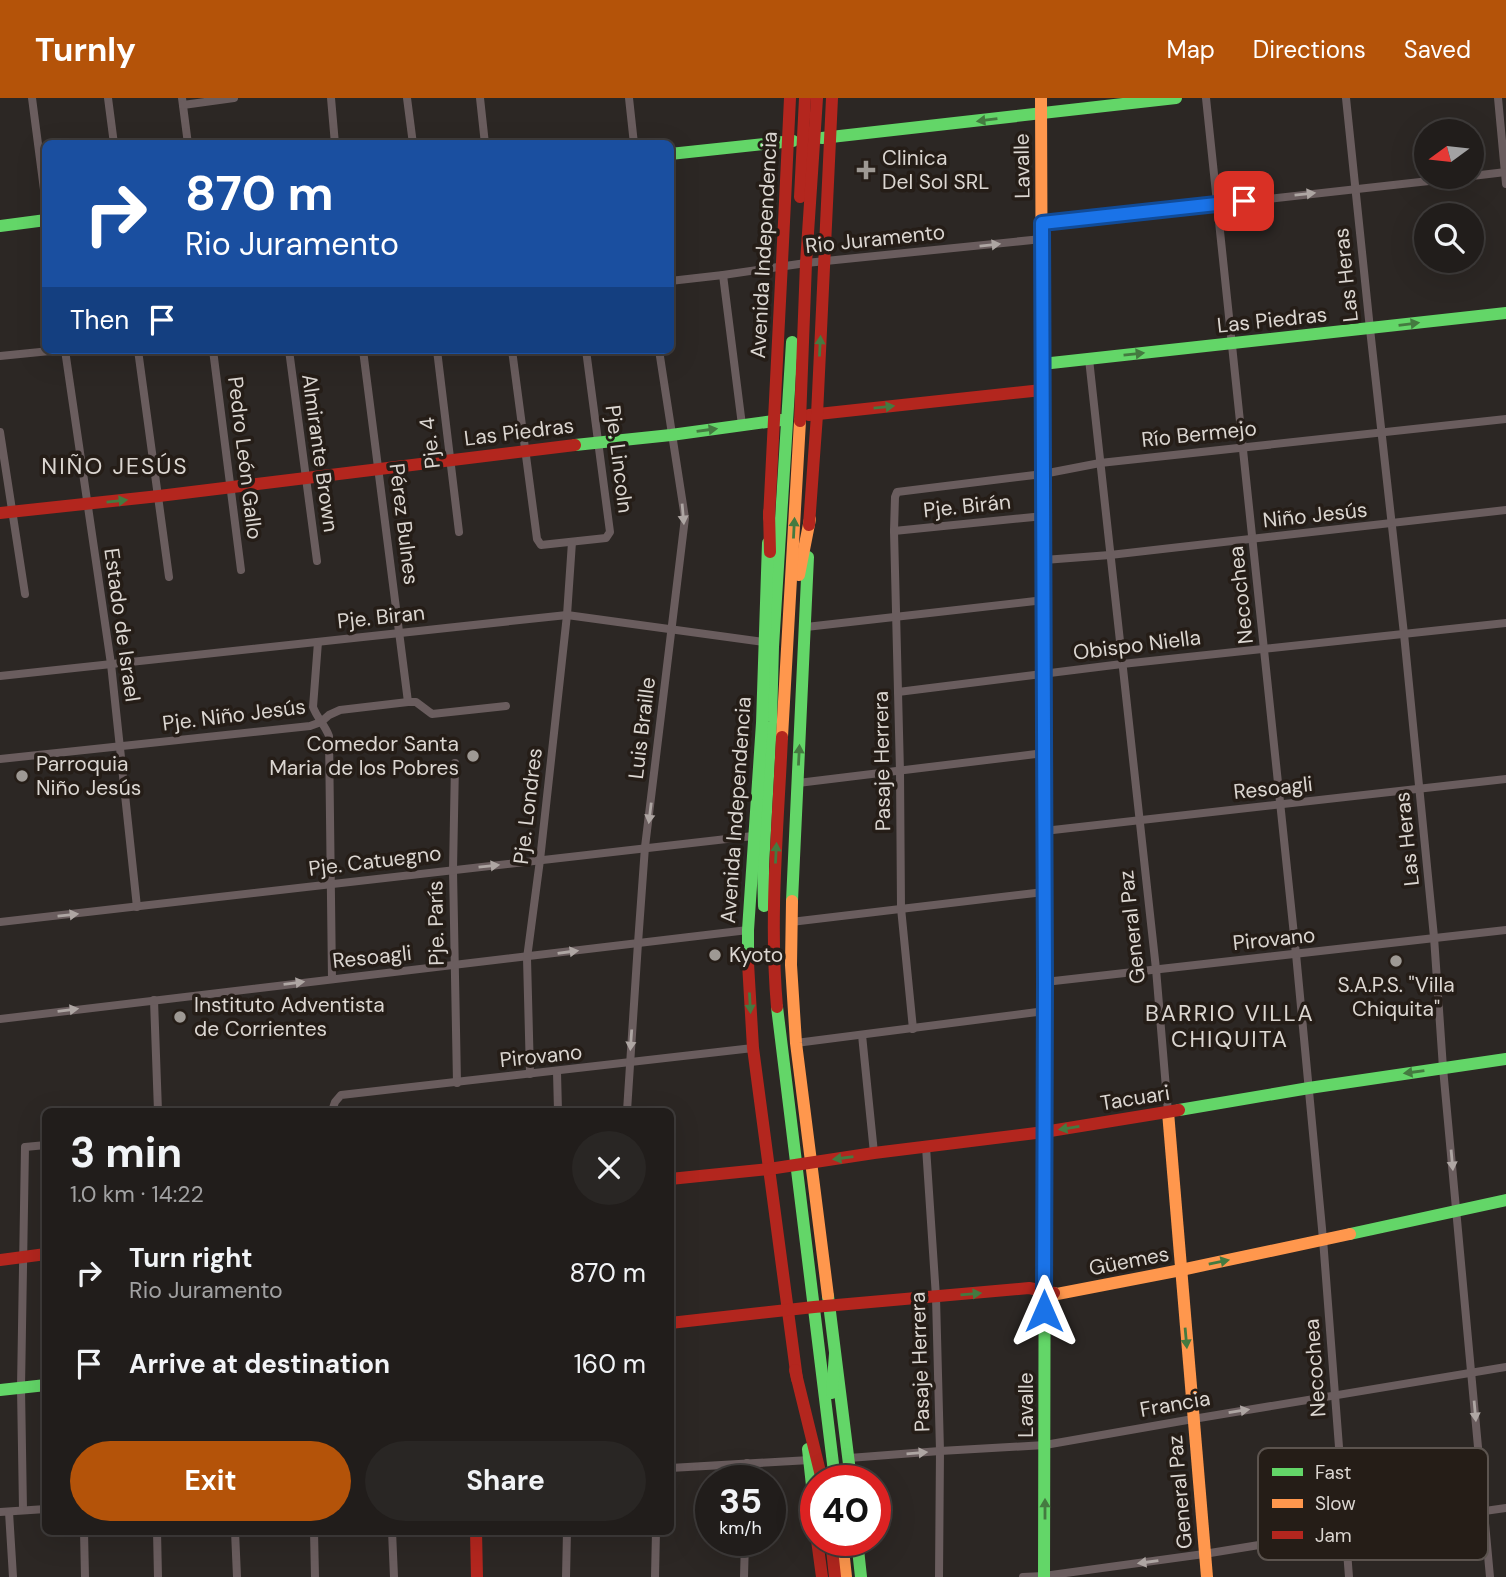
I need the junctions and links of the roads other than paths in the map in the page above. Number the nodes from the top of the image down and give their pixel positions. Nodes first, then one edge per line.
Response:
1 (32, 98) edge
2 (108, 98) edge
3 (234, 98) edge
4 (331, 98) edge
5 (407, 98) edge
6 (480, 98) edge
7 (629, 98) edge
8 (790, 98) edge
9 (805, 98) edge
10 (817, 98) edge
11 (832, 98) edge
12 (1041, 98) edge
13 (1176, 98) edge
14 (1206, 98) edge
15 (1346, 98) edge
16 (1498, 98) edge
17 (183, 101) edge
18 (1041, 113) junction
19 (829, 138) junction
20 (809, 139) junction
21 (113, 140) edge
22 (188, 140) edge
23 (335, 140) edge
24 (412, 140) edge
25 (485, 140) edge
26 (634, 140) edge
27 (788, 141) junction
28 (674, 154) edge
29 (1505, 172) edge
30 (42, 174) edge
31 (1484, 175) edge
32 (1414, 183) edge
33 (1506, 184) edge
34 (1355, 189) junction
35 (1216, 204) junction
36 (42, 221) edge
37 (1042, 223) junction
38 (0, 226) edge
39 (1042, 239) junction
40 (824, 261) junction
41 (801, 264) junction
42 (781, 267) junction
43 (723, 275) junction
44 (674, 281) edge
45 (1506, 313) edge
46 (1370, 329) junction
47 (1230, 343) junction
48 (42, 352) edge
49 (63, 354) edge
50 (139, 354) edge
51 (215, 354) edge
52 (290, 354) edge
53 (364, 354) edge
54 (437, 354) edge
55 (513, 354) edge
56 (587, 354) edge
57 (660, 354) edge
58 (0, 356) edge
59 (1089, 359) junction
60 (1042, 364) junction
61 (1042, 390) junction
62 (817, 415) junction
63 (794, 417) junction
64 (1506, 419) edge
65 (774, 421) junction
66 (742, 425) junction
67 (0, 432) edge
68 (1382, 432) junction
69 (671, 435) junction
70 (599, 442) junction
71 (1243, 446) junction
72 (526, 450) junction
73 (450, 460) junction
74 (1100, 463) junction
75 (379, 469) junction
76 (1043, 474) junction
77 (305, 478) junction
78 (232, 487) junction
79 (897, 492) joint
80 (159, 496) junction
81 (87, 504) junction
82 (1506, 510) edge
83 (6, 512) edge
84 (1044, 516) junction
85 (810, 519) junction
86 (1391, 524) junction
87 (894, 531) junction
88 (459, 532) dead end
89 (1252, 539) junction
90 (572, 542) junction
91 (1110, 555) junction
92 (1044, 560) junction
93 (317, 561) dead end
94 (242, 570) dead end
95 (169, 578) dead end
96 (25, 594) dead end
97 (1044, 600) junction
98 (567, 615) junction
99 (896, 616) junction
100 (1506, 623) edge
101 (806, 626) junction
102 (672, 629) junction
103 (400, 633) junction
104 (1404, 634) junction
105 (318, 642) junction
106 (786, 643) junction
107 (769, 645) junction
108 (1264, 649) junction
109 (111, 664) junction
110 (1122, 664) junction
111 (1044, 674) junction
112 (0, 676) edge
113 (898, 692) junction
114 (408, 702) junction
115 (506, 706) dead end
116 (321, 722) junction
117 (771, 722) junction
118 (121, 746) junction
119 (1044, 753) junction
120 (0, 759) edge
121 (455, 763) dead end
122 (900, 772) junction
123 (1506, 779) edge
124 (798, 783) junction
125 (1420, 789) junction
126 (1280, 805) junction
127 (755, 811) junction
128 (1140, 819) junction
129 (1044, 831) junction
130 (753, 836) junction
131 (645, 847) junction
132 (540, 860) junction
133 (453, 870) junction
134 (330, 884) junction
135 (1044, 892) junction
136 (137, 907) junction
137 (901, 908) junction
138 (0, 922) edge
139 (791, 922) junction
140 (748, 930) junction
141 (1506, 930) edge
142 (1434, 937) junction
143 (638, 943) junction
144 (1296, 954) junction
145 (527, 958) junction
146 (454, 966) junction
147 (1156, 970) junction
148 (332, 979) junction
149 (1045, 982) junction
150 (154, 1000) junction
151 (1045, 1011) junction
152 (0, 1019) edge
153 (913, 1029) junction
154 (862, 1035) junction
155 (796, 1043) junction
156 (753, 1048) junction
157 (1506, 1059) edge
158 (629, 1063) junction
159 (1443, 1068) junction
160 (557, 1072) junction
161 (530, 1074) junction
162 (457, 1083) junction
163 (1309, 1088) junction
164 (158, 1108) edge
165 (333, 1108) edge
166 (558, 1108) edge
167 (627, 1108) edge
168 (1168, 1112) junction
169 (1044, 1132) junction
170 (42, 1145) edge
171 (926, 1147) junction
172 (874, 1153) junction
173 (811, 1162) junction
174 (791, 1165) junction
175 (769, 1169) junction
176 (674, 1179) edge
177 (1506, 1200) edge
178 (1457, 1210) junction
179 (1323, 1239) junction
180 (42, 1255) edge
181 (24, 1257) junction
182 (0, 1260) edge
183 (1181, 1270) junction
184 (1044, 1291) junction
185 (936, 1297) junction
186 (830, 1307) junction
187 (809, 1308) junction
188 (787, 1311) junction
189 (674, 1323) edge
190 (835, 1354) junction
191 (1506, 1367) edge
192 (795, 1370) junction
193 (1472, 1371) junction
194 (42, 1385) edge
195 (21, 1388) junction
196 (0, 1390) edge
197 (1335, 1395) junction
198 (1193, 1419) junction
199 (1045, 1445) junction
200 (1339, 1448) edge
201 (1478, 1448) edge
202 (940, 1451) junction
203 (849, 1458) junction
204 (810, 1460) junction
205 (747, 1463) joint
206 (810, 1465) edge
207 (819, 1465) edge
208 (822, 1465) edge
209 (833, 1465) edge
210 (834, 1465) edge
211 (850, 1465) edge
212 (674, 1468) edge
213 (1506, 1508) edge
214 (42, 1509) edge
215 (23, 1510) junction
216 (1488, 1510) edge
217 (5, 1512) edge
218 (84, 1535) edge
219 (157, 1535) edge
220 (235, 1535) edge
221 (314, 1535) edge
222 (392, 1535) edge
223 (476, 1535) edge
224 (567, 1535) edge
225 (656, 1535) edge
226 (1258, 1545) edge
227 (1204, 1554) junction
228 (745, 1556) edge
229 (819, 1556) edge
230 (833, 1556) edge
231 (844, 1556) edge
232 (858, 1556) edge
233 (1488, 1558) edge
234 (1044, 1576) edge
235 (13, 1577) edge
236 (85, 1577) edge
237 (158, 1577) edge
238 (237, 1577) edge
239 (315, 1577) edge
240 (394, 1577) edge
241 (477, 1577) edge
242 (566, 1577) edge
243 (655, 1577) edge
244 (744, 1577) edge
245 (821, 1577) edge
246 (835, 1577) edge
247 (846, 1577) edge
248 (860, 1577) edge
249 (939, 1577) edge
250 (1023, 1577) edge
251 (1207, 1577) edge
252 (1490, 1577) edge

1 - 30 street
2 - 21 street
3 - 17 street
4 - 23 street
5 - 24 street
6 - 25 street
7 - 26 street
8 - 27 main road, Avenida Independencia
9 - 20 main road, Avenida Independencia
10 - 20 main road, Avenida Independencia
11 - 19 main road
12 - 18 main road, Lavalle
13 - 18 main road
14 - 35 street, Necochea
15 - 34 street, Las Heras
16 - 29 street
17 - 22 street
18 -> 19 main road
18 - 37 main road, Lavalle
19 - 20 main road
19 - 40 main road
20 - 27 main road
20 - 41 main road, Avenida Independencia
27 - 28 main road
27 - 42 main road, Avenida Independencia
29 - 31 street
29 - 33 street
32 - 34 street
35 -> 34 street
34 - 46 street, Las Heras
35 - 37 street
35 - 47 street, Necochea
36 - 38 main road
37 - 39 main road, Lavalle
40 -> 39 street, Rio Juramento
39 - 60 main road, Lavalle
40 - 41 street, Rio Juramento
62 -> 40 main road
41 - 42 street, Rio Juramento
41 - 63 main road, Avenida Independencia
42 - 43 street, Rio Juramento
42 - 65 main road, Avenida Independencia
43 - 44 street, Rio Juramento
43 - 66 street
46 -> 45 main road, Las Piedras
46 - 47 main road, Las Piedras
46 - 68 street, Las Heras
59 -> 47 main road, Las Piedras
47 - 71 street, Necochea
48 - 58 street
49 - 81 street, Estado de Israel
50 - 80 street
51 - 78 street, Pedro León Gallo
52 - 77 street, Almirante Brown
53 - 75 street, Pérez Bulnes
54 - 73 street, Pje. 4
55 - 72 street
56 - 70 street, Pje. Lincoln
57 - 69 street, Luis Braille
59 - 60 main road, Las Piedras
59 - 74 street, General Paz
60 - 61 main road, Lavalle
62 -> 61 main road, Las Piedras
61 - 76 main road, Lavalle
62 - 63 main road, Las Piedras
62 - 85 main road
63 - 65 main road, Las Piedras
106 -> 63 main road, Avenida Independencia
63 - 107 main road, Avenida Independencia
64 - 68 street, Río Bermejo
65 - 66 main road, Las Piedras
65 - 107 main road, Avenida Independencia
69 -> 66 main road, Las Piedras
67 - 83 street
68 - 71 street, Río Bermejo
68 - 86 street, Las Heras
69 - 70 main road, Las Piedras
69 -> 102 street, Luis Braille
70 - 72 main road, Las Piedras
70 - 90 street, Pje. Lincoln
71 - 74 street, Río Bermejo
71 - 89 street, Necochea
72 - 73 main road, Las Piedras
72 - 90 street
73 - 75 main road, Las Piedras
73 - 88 street, Pje. 4
74 - 76 street, Río Bermejo
74 - 91 street, General Paz
75 - 77 main road, Las Piedras
75 - 103 street, Pérez Bulnes
76 - 79 street, Río Bermejo
76 - 84 main road, Lavalle
77 - 78 main road, Las Piedras
77 - 93 street, Almirante Brown
78 - 80 main road, Las Piedras
78 - 94 street, Pedro León Gallo
79 - 87 street, Pasaje Herrera
81 -> 80 main road, Las Piedras
80 - 95 street
81 - 83 main road, Las Piedras
81 - 109 street, Estado de Israel
82 - 86 street, Niño Jesús
83 - 96 street
84 - 87 street, Pje. Birán
84 - 92 main road, Lavalle
85 - 101 main road
85 - 106 main road
86 - 89 street, Niño Jesús
86 - 104 street, Las Heras
87 - 99 street, Pasaje Herrera
89 - 91 street, Niño Jesús
89 - 108 street, Necochea
90 - 98 street, Pje. Londres
91 - 92 street, Niño Jesús
91 - 110 street, General Paz
92 - 97 main road, Lavalle
97 - 99 street
97 - 111 main road, Lavalle
98 - 102 street, Pje. Biran
98 - 103 street, Pje. Biran
98 - 132 street, Pje. Londres
99 - 101 street
99 - 113 street, Pasaje Herrera
100 - 104 street, Obispo Niella
124 -> 101 main road
102 - 107 street, Pje. Biran
102 -> 131 street, Luis Braille
103 - 105 street, Pje. Biran
103 - 114 street, Pérez Bulnes
104 - 108 street, Obispo Niella
104 - 125 street, Las Heras
105 - 109 street, Pje. Biran
105 - 116 street
174 -> 106 main road, Avenida Independencia
107 - 117 main road, Avenida Independencia
107 - 127 main road, Avenida Independencia
108 - 110 street, Obispo Niella
108 - 126 street, Necochea
109 - 112 street, Pje. Biran
109 - 118 street, Estado de Israel
110 - 111 street, Obispo Niella
110 - 128 street, General Paz
111 - 113 street, Obispo Niella
111 - 119 main road, Lavalle
113 - 122 street, Pasaje Herrera
114 - 115 street, Pje. Niño Jesús
114 - 116 street, Pje. Niño Jesús
116 - 118 street, Pje. Niño Jesús
116 - 134 street
117 - 127 main road
117 - 174 main road, Avenida Independencia
118 - 120 street, Pje. Niño Jesús
118 - 136 street, Estado de Israel
119 - 122 street
119 - 129 main road, Lavalle
121 - 133 street, Pje. París
122 - 124 street
122 - 137 street, Pasaje Herrera
123 - 125 street, Resoagli
124 - 139 main road
125 - 126 street, Resoagli
125 - 142 street, Las Heras
126 - 128 street, Resoagli
126 - 144 street, Necochea
127 - 130 main road, Avenida Independencia
128 - 129 street, Resoagli
128 - 147 street, General Paz
129 - 135 main road, Lavalle
130 - 131 street, Pje. Catuegno
130 - 140 main road, Avenida Independencia
131 - 132 street, Pje. Catuegno
131 - 143 street, Luis Braille
133 -> 132 street, Pje. Catuegno
132 - 145 street, Pje. Londres
133 - 134 street, Pje. Catuegno
133 - 146 street, Pje. París
134 - 136 street, Pje. Catuegno
134 - 148 street
135 - 137 street
135 - 149 main road, Lavalle
138 -> 136 street, Pje. Catuegno
137 - 139 street
137 - 153 street, Pasaje Herrera
139 - 155 main road
140 - 143 street, Resoagli
140 -> 156 main road, Avenida Independencia
141 - 142 street, Pirovano
142 - 144 street, Pirovano
142 - 159 street, Las Heras
145 -> 143 street, Resoagli
143 -> 158 street, Luis Braille
144 - 147 street, Pirovano
144 - 163 street, Necochea
145 - 146 street, Resoagli
145 - 161 street, Pje. Londres
146 - 148 street, Resoagli
146 - 162 street, Pje. París
147 - 149 street, Pirovano
147 - 168 street, General Paz
150 -> 148 street, Resoagli
149 - 151 main road, Lavalle
152 -> 150 street, Resoagli
150 - 164 street
151 - 153 street
151 - 169 main road, Lavalle
153 - 154 street
154 - 155 street
154 - 172 street
155 - 173 main road
156 - 158 street, Pirovano
156 - 175 main road, Avenida Independencia
157 - 159 main road, Tacuari
158 - 160 street, Pirovano
158 - 167 street, Luis Braille
159 -> 163 main road, Tacuari
159 -> 178 street, Las Heras
160 - 161 street, Pirovano
160 - 166 street
161 - 162 street, Pirovano
162 - 165 street, Pirovano
163 - 168 main road, Tacuari
163 - 179 street, Necochea
168 -> 169 main road, Tacuari
168 - 183 main road, General Paz
169 - 171 main road, Tacuari
169 - 184 main road, Lavalle
170 - 181 street
171 - 172 main road, Tacuari
171 - 185 street, Pasaje Herrera
172 -> 173 main road, Tacuari
173 - 174 main road, Tacuari
173 - 186 main road
174 - 175 main road, Tacuari
174 - 187 main road, Avenida Independencia
175 - 176 main road, Tacuari
175 - 188 main road, Avenida Independencia
177 - 178 main road, Güemes
178 - 179 main road, Güemes
178 - 193 street, Las Heras
183 -> 179 main road, Güemes
179 - 197 street, Necochea
180 - 181 main road
181 - 182 main road
181 - 195 street
183 - 184 main road, Güemes
183 -> 198 main road, General Paz
185 -> 184 main road, Güemes
184 - 199 main road, Lavalle
185 - 186 main road, Güemes
185 - 202 street, Pasaje Herrera
186 - 187 main road, Güemes
186 - 190 main road
187 - 188 main road, Güemes
187 - 208 main road, Avenida Independencia
187 - 209 main road, Avenida Independencia
188 - 189 main road, Güemes
188 - 192 main road, Avenida Independencia
190 - 203 main road
190 - 210 main road
191 - 193 street, Francia
192 - 204 main road, Avenida Independencia
192 - 207 main road
193 - 197 street, Francia
193 -> 201 street, Las Heras
194 - 195 main road
195 - 196 main road
195 - 215 street
198 -> 197 street, Francia
197 - 200 street, Necochea
198 - 199 street, Francia
198 - 227 main road, General Paz
199 - 202 street, Francia
234 -> 199 main road, Lavalle
203 -> 202 street, Francia
202 - 249 street, Pasaje Herrera
203 - 211 main road
204 - 205 street
204 - 206 main road, Avenida Independencia
205 - 212 street
213 - 216 street
214 - 215 street
215 - 217 street
217 - 235 street
218 - 236 street
219 - 237 street
220 - 238 street
221 - 239 street
222 - 240 street
223 - 241 main road
224 - 242 street
225 - 243 street
226 - 227 street
227 -> 234 street
227 - 251 main road, General Paz
228 - 244 street
229 - 245 main road
230 - 246 main road
231 - 247 main road
232 - 248 main road
233 - 252 street, Las Heras
234 - 250 street

